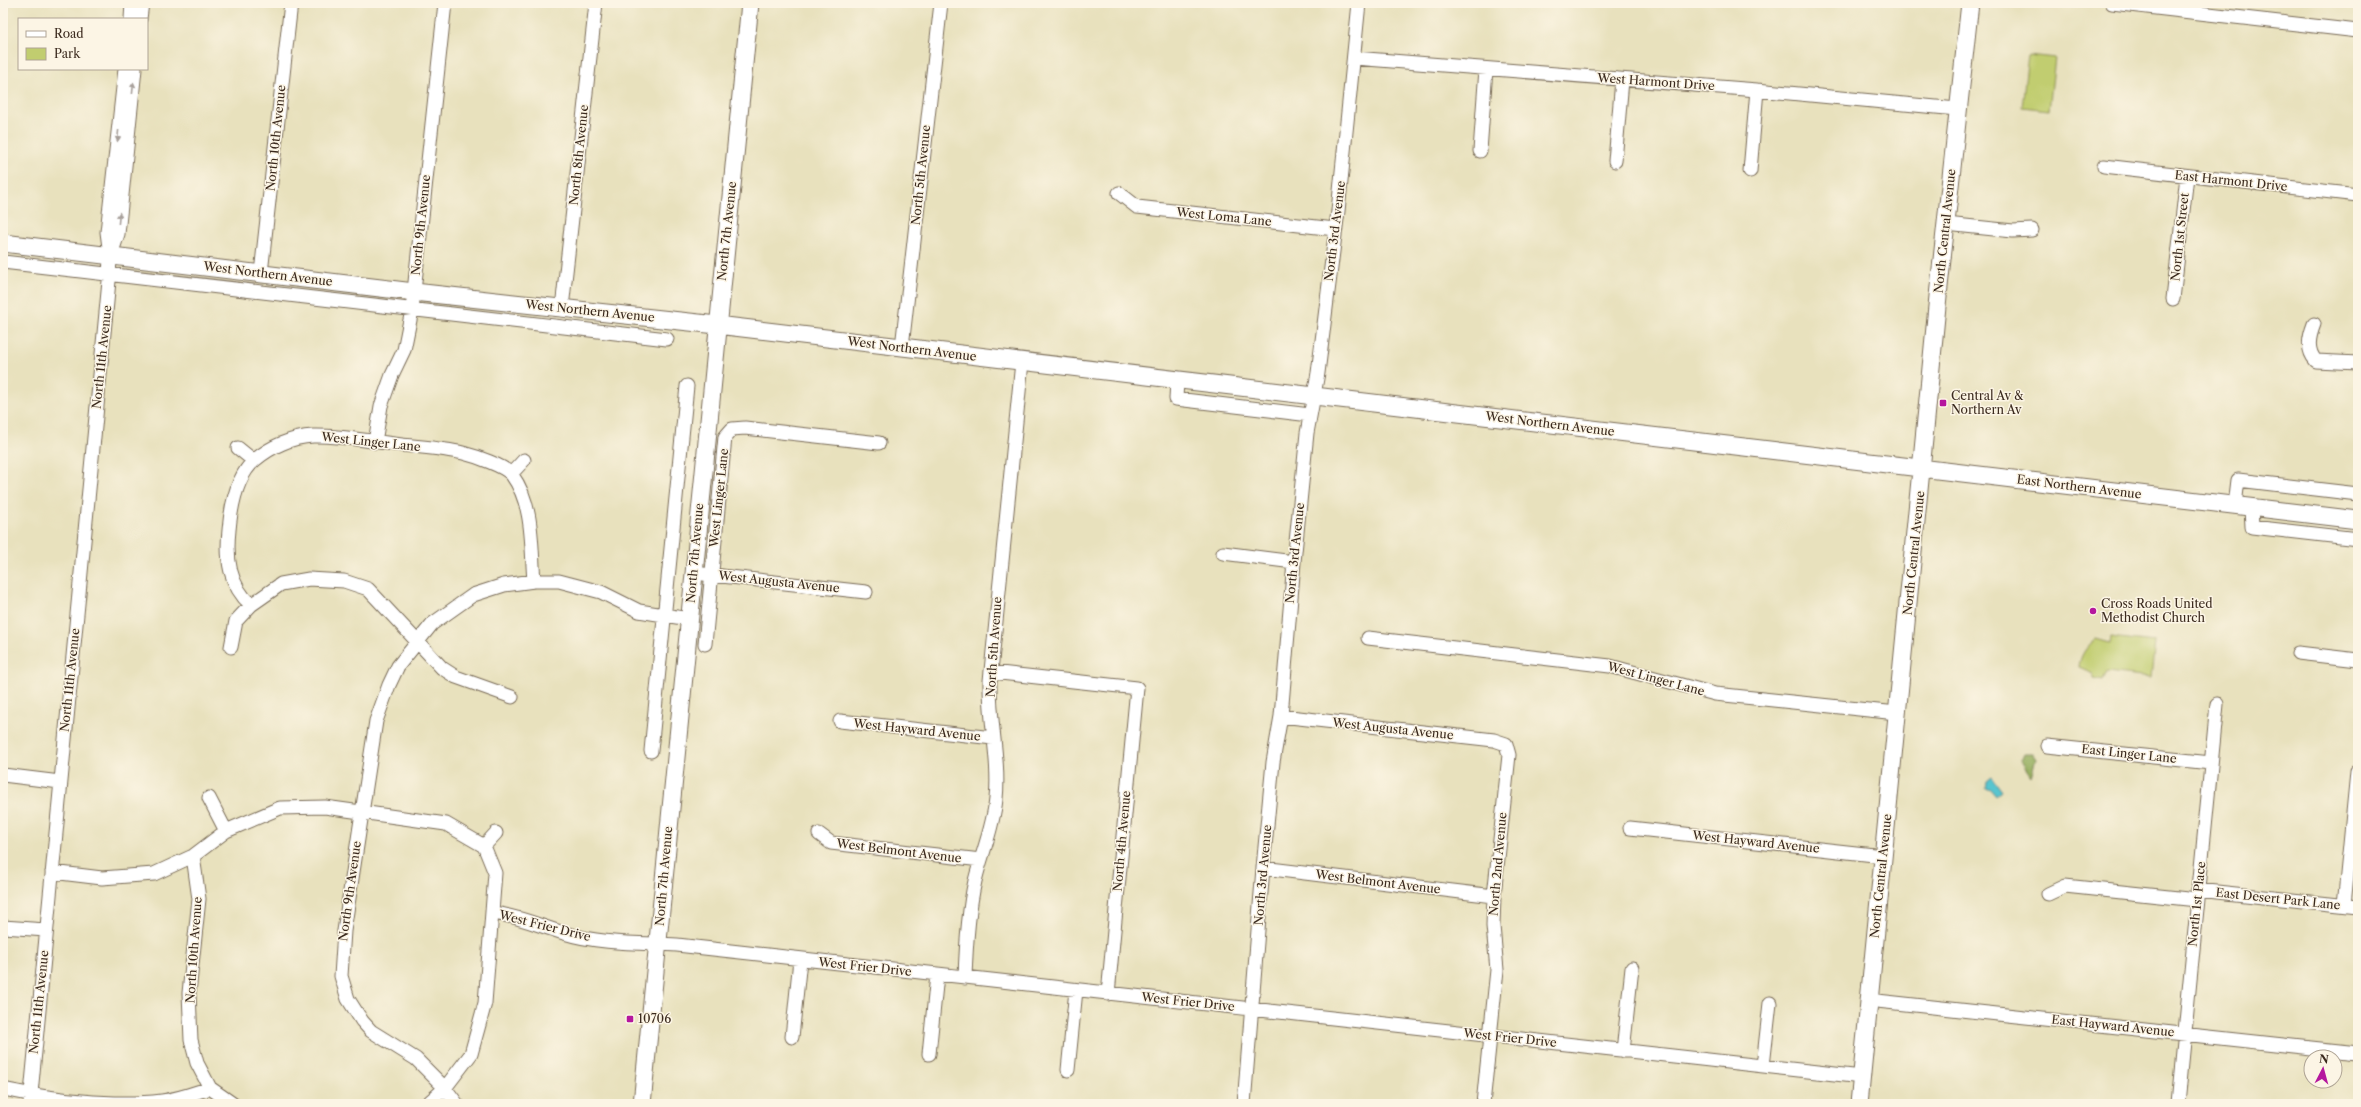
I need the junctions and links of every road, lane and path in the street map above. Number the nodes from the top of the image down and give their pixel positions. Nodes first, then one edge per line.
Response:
1 (132, 3) edge
2 (142, 3) edge
3 (291, 3) edge
4 (445, 3) edge
5 (596, 3) edge
6 (750, 3) edge
7 (941, 3) edge
8 (1359, 3) edge
9 (1970, 3) edge
10 (2112, 3) edge
11 (131, 18) edge
12 (140, 18) edge
13 (2358, 31) edge
14 (1354, 58) junction
15 (1486, 69) junction
16 (125, 70) edge
17 (135, 70) edge
18 (1622, 80) junction
19 (1757, 90) junction
20 (1957, 109) junction
21 (1480, 151) dead end
22 (1615, 161) dead end
23 (2104, 166) dead end
24 (1750, 171) dead end
25 (2186, 176) junction
26 (1119, 193) dead end
27 (2358, 195) edge
28 (1946, 224) junction
29 (1335, 229) junction
30 (2032, 230) dead end
31 (3, 243) edge
32 (110, 255) junction
33 (3, 262) edge
34 (261, 273) junction
35 (110, 274) junction
36 (414, 292) junction
37 (2173, 299) dead end
38 (562, 308) junction
39 (412, 310) junction
40 (2314, 324) dead end
41 (717, 325) junction
42 (667, 339) dead end
43 (902, 347) junction
44 (1022, 362) junction
45 (2358, 363) edge
46 (1177, 380) junction
47 (687, 386) dead end
48 (1314, 396) junction
49 (1310, 415) junction
50 (375, 442) junction
51 (879, 443) dead end
52 (238, 448) dead end
53 (524, 460) dead end
54 (254, 461) junction
55 (1922, 468) junction
56 (511, 474) junction
57 (2358, 494) edge
58 (2243, 506) junction
59 (2358, 516) edge
60 (2358, 520) edge
61 (2358, 539) edge
62 (1223, 553) dead end
63 (1294, 562) junction
64 (693, 573) junction
65 (711, 575) junction
66 (534, 581) junction
67 (866, 592) dead end
68 (251, 605) junction
69 (664, 617) junction
70 (689, 619) junction
71 (1368, 638) dead end
72 (417, 642) junction
73 (705, 644) dead end
74 (230, 647) dead end
75 (2298, 653) dead end
76 (2358, 660) edge
77 (991, 672) junction
78 (512, 697) dead end
79 (2217, 704) dead end
80 (1897, 713) junction
81 (1281, 716) junction
82 (840, 721) dead end
83 (993, 738) junction
84 (1506, 744) joint
85 (2047, 746) dead end
86 (651, 751) dead end
87 (2211, 763) junction
88 (2357, 772) dead end
89 (3, 775) edge
90 (60, 782) junction
91 (209, 798) dead end
92 (363, 812) junction
93 (1630, 828) dead end
94 (226, 831) junction
95 (496, 833) dead end
96 (819, 834) dead end
97 (484, 846) junction
98 (193, 856) junction
99 (1883, 856) junction
100 (981, 860) junction
101 (1263, 868) junction
102 (52, 872) junction
103 (2048, 894) dead end
104 (2198, 895) junction
105 (1494, 896) junction
106 (2344, 906) junction
107 (2358, 907) edge
108 (493, 913) junction
109 (3, 927) edge
110 (46, 930) junction
111 (658, 944) junction
112 (800, 960) junction
113 (1632, 968) dead end
114 (938, 975) junction
115 (964, 978) junction
116 (1076, 990) junction
117 (1108, 994) junction
118 (1868, 1000) junction
119 (1770, 1003) dead end
120 (1252, 1009) junction
121 (2184, 1034) junction
122 (1491, 1036) junction
123 (792, 1037) dead end
124 (1623, 1051) junction
125 (2358, 1053) edge
126 (929, 1054) dead end
127 (1763, 1066) junction
128 (1068, 1070) dead end
129 (1862, 1077) junction
130 (210, 1088) junction
131 (445, 1088) junction
132 (3, 1089) edge
133 (30, 1099) edge
134 (2178, 1103) edge
135 (233, 1104) edge
136 (427, 1104) edge
137 (457, 1104) edge
138 (642, 1104) edge
139 (1244, 1104) edge
140 (1483, 1104) edge
141 (1859, 1104) edge

1 - 11 street
2 - 12 street
3 - 34 street, North 10th Avenue
4 - 36 street, North 9th Avenue
5 - 38 street, North 8th Avenue
6 - 41 main road, North 7th Avenue
7 - 43 street, North 5th Avenue
8 - 14 street, North 3rd Avenue
9 - 20 main road, North Central Avenue
10 - 13 street
14 - 15 street, West Harmont Drive
14 - 29 street, North 3rd Avenue
15 - 18 street, West Harmont Drive
15 - 21 street
16 -> 32 street, North 11th Avenue
32 -> 17 street, North 11th Avenue
18 - 19 street, West Harmont Drive
18 - 22 street
19 - 20 street, West Harmont Drive
19 - 24 street
20 - 28 main road, North Central Avenue
23 - 25 street, East Harmont Drive
25 - 27 street, East Harmont Drive
25 - 37 street, North 1st Street
26 - 29 street, West Loma Lane
28 - 30 street
28 - 55 main road, North Central Avenue
29 - 48 street, North 3rd Avenue
31 - 32 main road, West Northern Avenue
32 - 34 main road, West Northern Avenue
32 - 35 street, North 11th Avenue
33 - 35 street, West Northern Avenue
34 - 36 main road, West Northern Avenue
35 - 39 street, West Northern Avenue
35 - 90 street, North 11th Avenue
36 - 38 main road, West Northern Avenue
36 - 39 street, North 9th Avenue
38 - 41 main road, West Northern Avenue
39 - 42 street, West Northern Avenue
39 - 50 street, North 9th Avenue
40 - 45 street
41 - 43 main road, West Northern Avenue
41 - 64 main road, North 7th Avenue
43 - 44 main road, West Northern Avenue
44 - 46 main road, West Northern Avenue
44 - 77 street, North 5th Avenue
46 - 48 main road, West Northern Avenue
46 - 49 street
47 - 69 street, North 7th Avenue
48 - 49 street, North 3rd Avenue
48 - 55 main road, West Northern Avenue
49 - 63 street, North 3rd Avenue
50 - 54 street, West Linger Lane
50 - 56 street, West Linger Lane
51 - 65 street, West Linger Lane
52 - 54 street
53 - 56 street
54 - 68 street, West Linger Lane
55 - 58 main road, East Northern Avenue
55 - 80 main road, North Central Avenue
56 - 66 street
57 - 58 street
58 - 60 main road, East Northern Avenue
58 - 61 street
59 - 60 street
62 - 63 street
63 - 81 street, North 3rd Avenue
64 - 65 street, West Augusta Avenue
64 - 70 main road, North 7th Avenue
65 - 67 street, West Augusta Avenue
65 - 73 street, West Linger Lane
66 - 69 street
66 - 72 street
68 - 72 street
68 - 74 street
69 - 70 street
69 - 86 street, North 7th Avenue
70 - 111 main road, North 7th Avenue
71 - 80 street, West Linger Lane
72 - 78 street
72 - 92 street, North 9th Avenue
75 - 76 street
77 - 83 street, North 5th Avenue
77 - 117 street, North 4th Avenue
79 - 87 street, North 1st Place
80 - 99 main road, North Central Avenue
81 - 84 street, West Augusta Avenue
81 - 101 street, North 3rd Avenue
82 - 83 street, West Hayward Avenue
83 - 100 street, North 5th Avenue
84 - 105 street, North 2nd Avenue
85 - 87 street, East Linger Lane
87 - 104 street, North 1st Place
88 - 106 street
89 - 90 street
90 - 102 street, North 11th Avenue
91 - 94 street
92 - 94 street
92 - 97 street
92 - 131 street, North 9th Avenue
93 - 99 street, West Hayward Avenue
94 - 98 street
95 - 97 street
96 - 100 street, West Belmont Avenue
97 - 108 street, West Frier Drive
98 - 102 street
98 - 130 street, North 10th Avenue
99 - 118 main road, North Central Avenue
100 - 115 street, North 5th Avenue
101 - 105 street, West Belmont Avenue
101 - 120 street, North 3rd Avenue
102 - 110 street, North 11th Avenue
103 - 104 street, East Desert Park Lane
104 - 106 street, East Desert Park Lane
104 - 121 street, North 1st Place
105 - 122 street, North 2nd Avenue
106 - 107 street, East Desert Park Lane
108 - 111 street, West Frier Drive
108 - 131 street
109 - 110 street
110 - 133 street, North 11th Avenue
111 - 112 street, West Frier Drive
111 - 138 main road, North 7th Avenue
112 - 114 street, West Frier Drive
112 - 123 street
113 - 124 street
114 - 115 street, West Frier Drive
114 - 126 street
115 - 116 street, West Frier Drive
116 - 117 street, West Frier Drive
116 - 128 street
117 - 120 street, West Frier Drive
118 - 121 street, East Hayward Avenue
118 - 129 main road, North Central Avenue
119 - 127 street
120 - 122 street, West Frier Drive
120 - 139 street, North 3rd Avenue
121 - 125 street, East Hayward Avenue
121 - 134 street, North 1st Place
122 - 124 street, West Frier Drive
122 - 140 street, North 2nd Avenue
124 - 127 street, West Frier Drive
127 - 129 street, West Frier Drive
129 - 141 main road, North Central Avenue
130 - 133 street
130 - 135 street
131 - 136 street
131 - 137 street, North 9th Avenue
132 - 133 street

